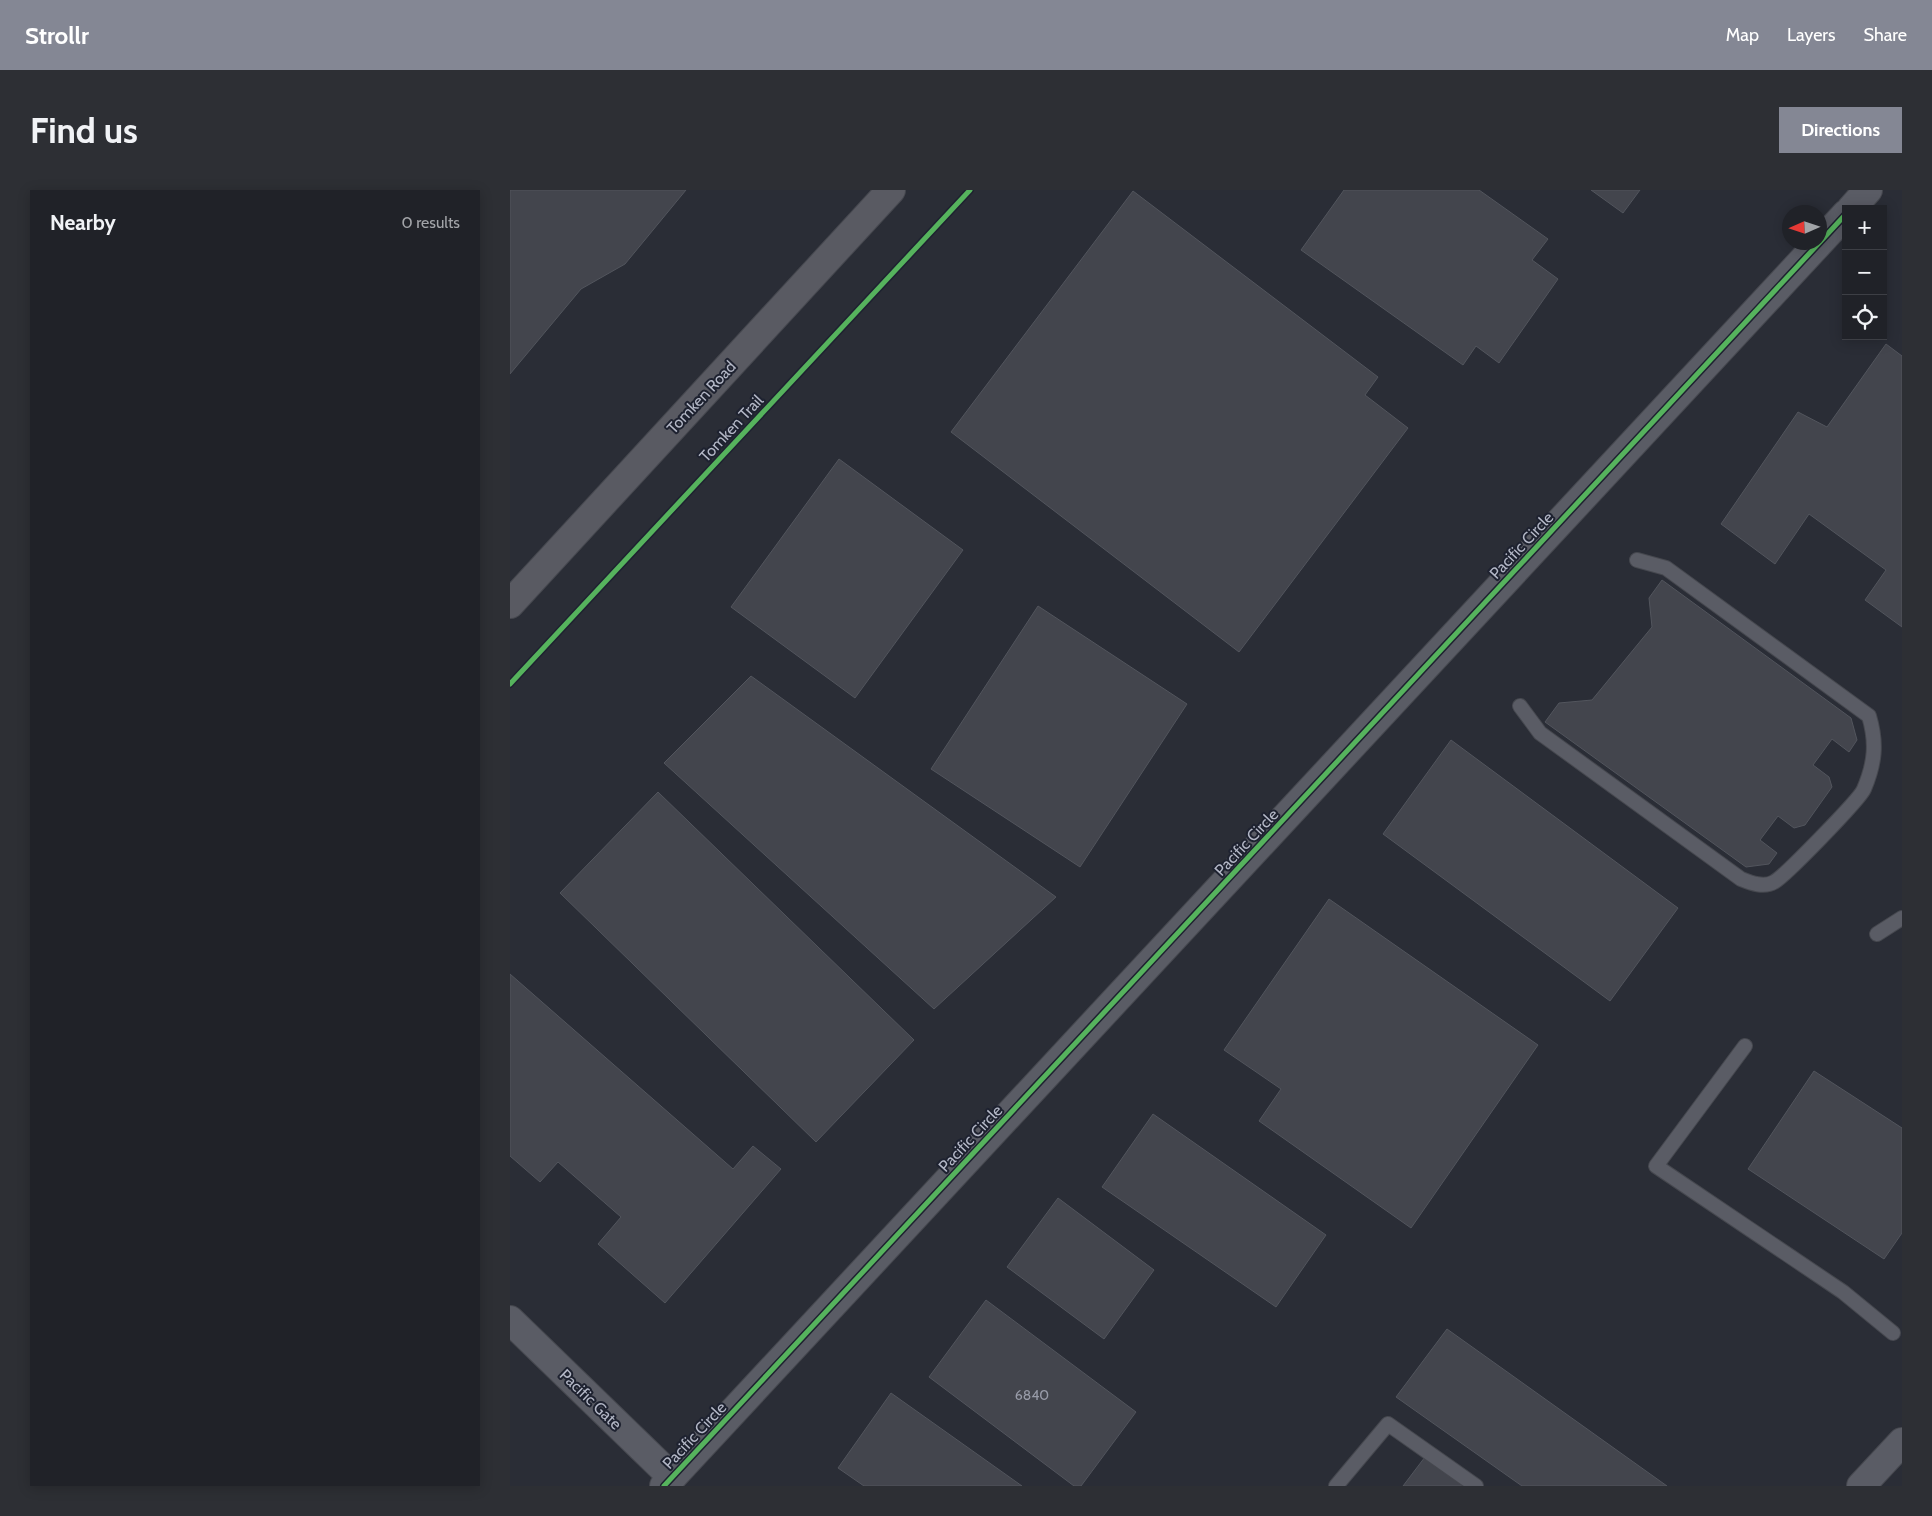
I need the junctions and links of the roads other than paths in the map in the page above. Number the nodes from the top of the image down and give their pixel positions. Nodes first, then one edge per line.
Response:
1 (891, 190) edge
2 (1868, 190) edge
3 (1855, 205) edge
4 (1842, 218) edge
5 (1637, 560) dead end
6 (510, 604) edge
7 (1520, 706) dead end
8 (1902, 918) edge
9 (1877, 934) dead end
10 (1745, 1046) dead end
11 (510, 1320) edge
12 (1893, 1333) dead end
13 (1902, 1442) edge
14 (668, 1481) edge
15 (1336, 1486) edge
16 (1476, 1486) edge
17 (1862, 1486) edge

1 - 6 main road, Tomken Road
2 - 3 street
4 - 14 street, Pacific Circle
5 - 7 lane
8 - 9 lane
10 - 12 lane
11 - 14 street, Pacific Gate
13 - 17 street
15 - 16 lane

